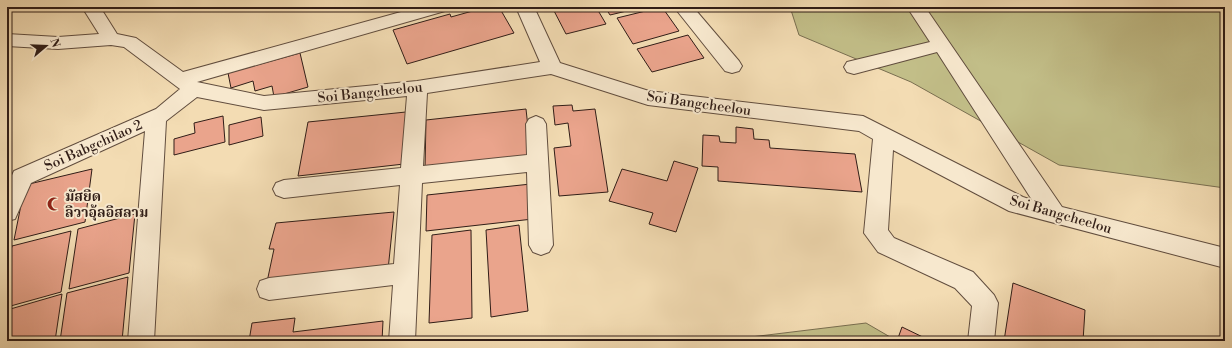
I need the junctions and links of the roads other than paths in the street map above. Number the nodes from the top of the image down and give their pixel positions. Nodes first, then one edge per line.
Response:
1 (91, 7) edge
2 (440, 7) edge
3 (525, 7) edge
4 (683, 7) edge
5 (916, 7) edge
6 (111, 39) junction
7 (7, 40) edge
8 (942, 45) junction
9 (732, 66) dead end
10 (552, 67) junction
11 (854, 67) dead end
12 (188, 84) junction
13 (417, 88) junction
14 (156, 117) junction
15 (536, 124) dead end
16 (884, 135) junction
17 (538, 162) junction
18 (411, 175) junction
19 (284, 189) dead end
20 (7, 210) edge
21 (1054, 214) junction
22 (540, 245) dead end
23 (1225, 258) edge
24 (405, 273) junction
25 (269, 289) dead end
26 (141, 341) edge
27 (402, 341) edge
28 (980, 341) edge

1 - 6 street
2 - 12 street
3 - 10 street
4 - 9 street
5 - 8 street
6 - 7 street, Soi Bangcheelou
6 - 12 street, Soi Bangcheelou
8 - 11 street
8 - 21 street
10 - 13 street, Soi Bangcheelou
10 - 16 street, Soi Bangcheelou
12 - 13 street, Soi Bangcheelou
12 - 14 street, Soi Babgchilao 2
13 - 18 street
14 - 20 street, Soi Babgchilao 2
14 - 26 street
15 - 17 street
16 - 21 street, Soi Bangcheelou
16 - 28 street
17 - 18 street
17 - 22 street
18 - 19 street
18 - 24 street
21 - 23 street, Soi Bangcheelou
24 - 25 street
24 - 27 street

